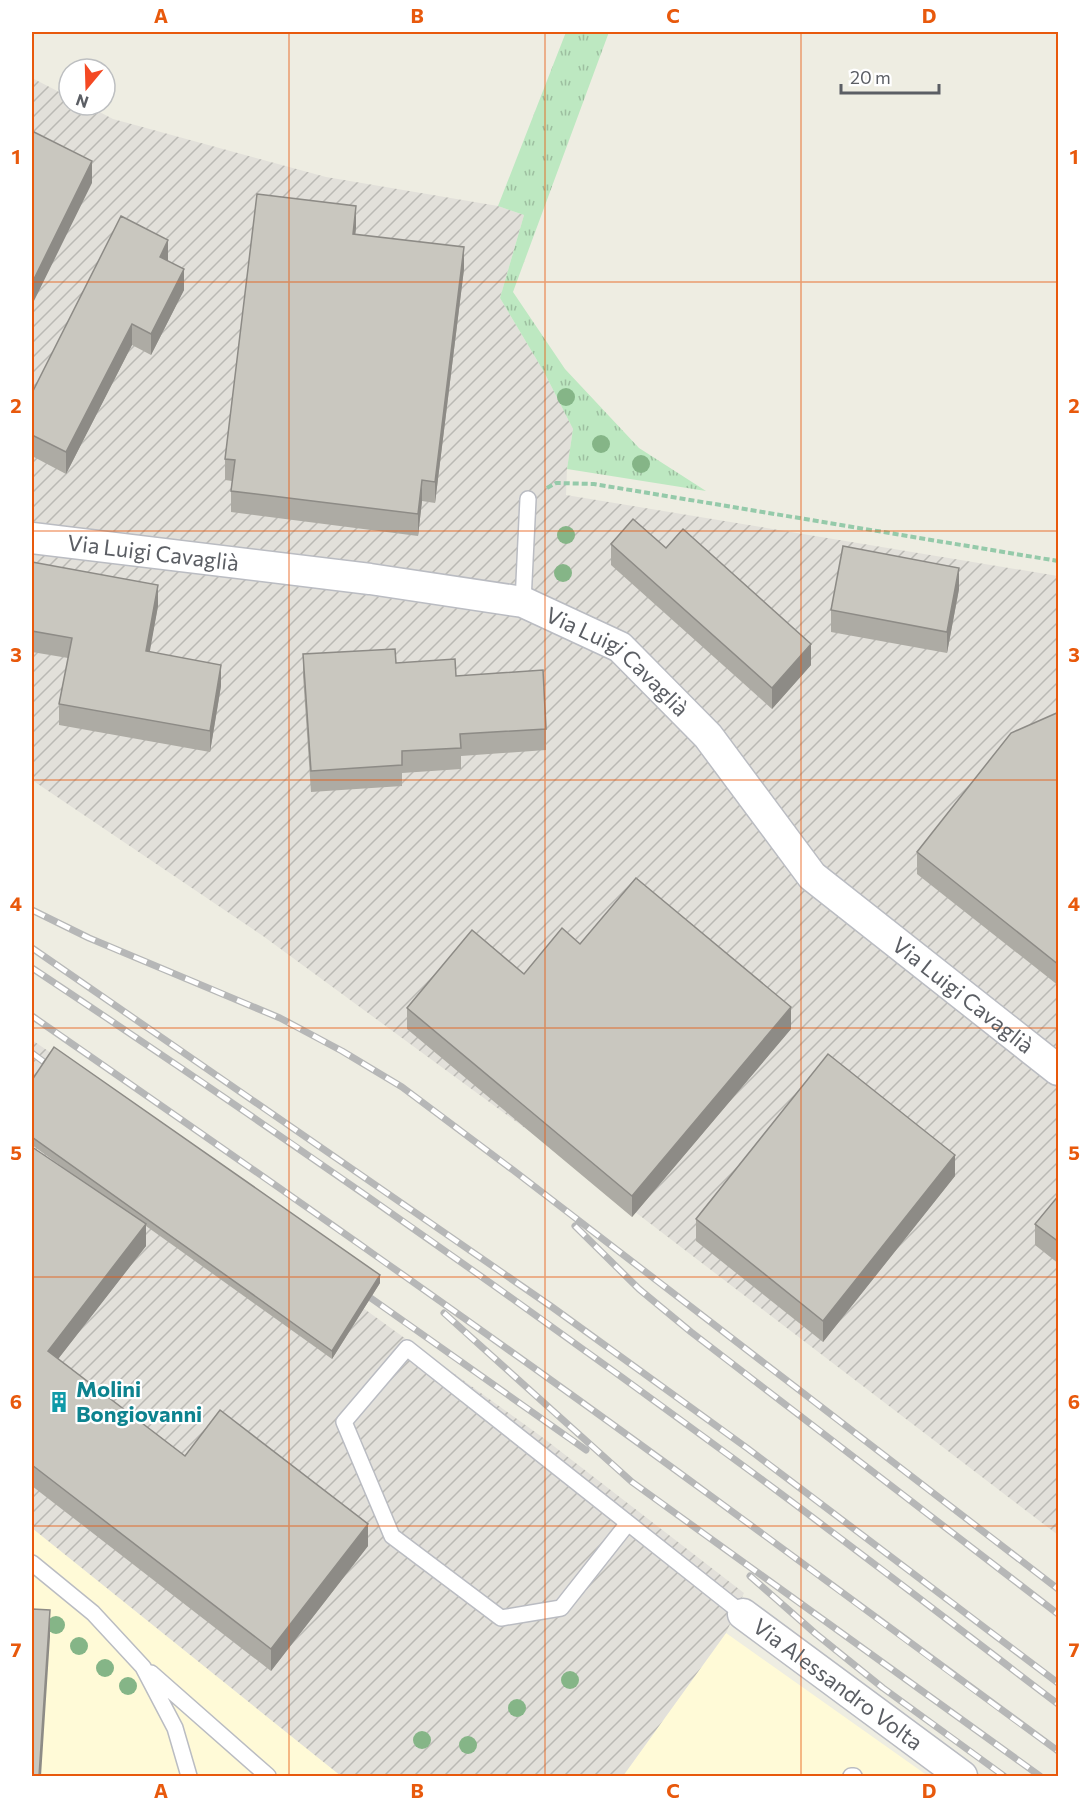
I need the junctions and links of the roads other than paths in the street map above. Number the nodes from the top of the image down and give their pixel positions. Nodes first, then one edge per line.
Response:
1 (528, 499) road end
2 (32, 538) edge
3 (523, 602) junction
4 (1059, 1070) edge
5 (628, 1523) junction
6 (32, 1563) edge
7 (743, 1614) joint
8 (143, 1667) junction
9 (189, 1776) edge
10 (268, 1776) edge
11 (962, 1776) edge

1 - 3 lane
2 - 3 street, Via Luigi Cavaglià
3 - 4 street, Via Luigi Cavaglià
5 - 5 lane
5 - 7 lane
6 - 8 lane
7 - 11 street, Via Alessandro Volta
8 - 9 lane
8 - 10 lane

